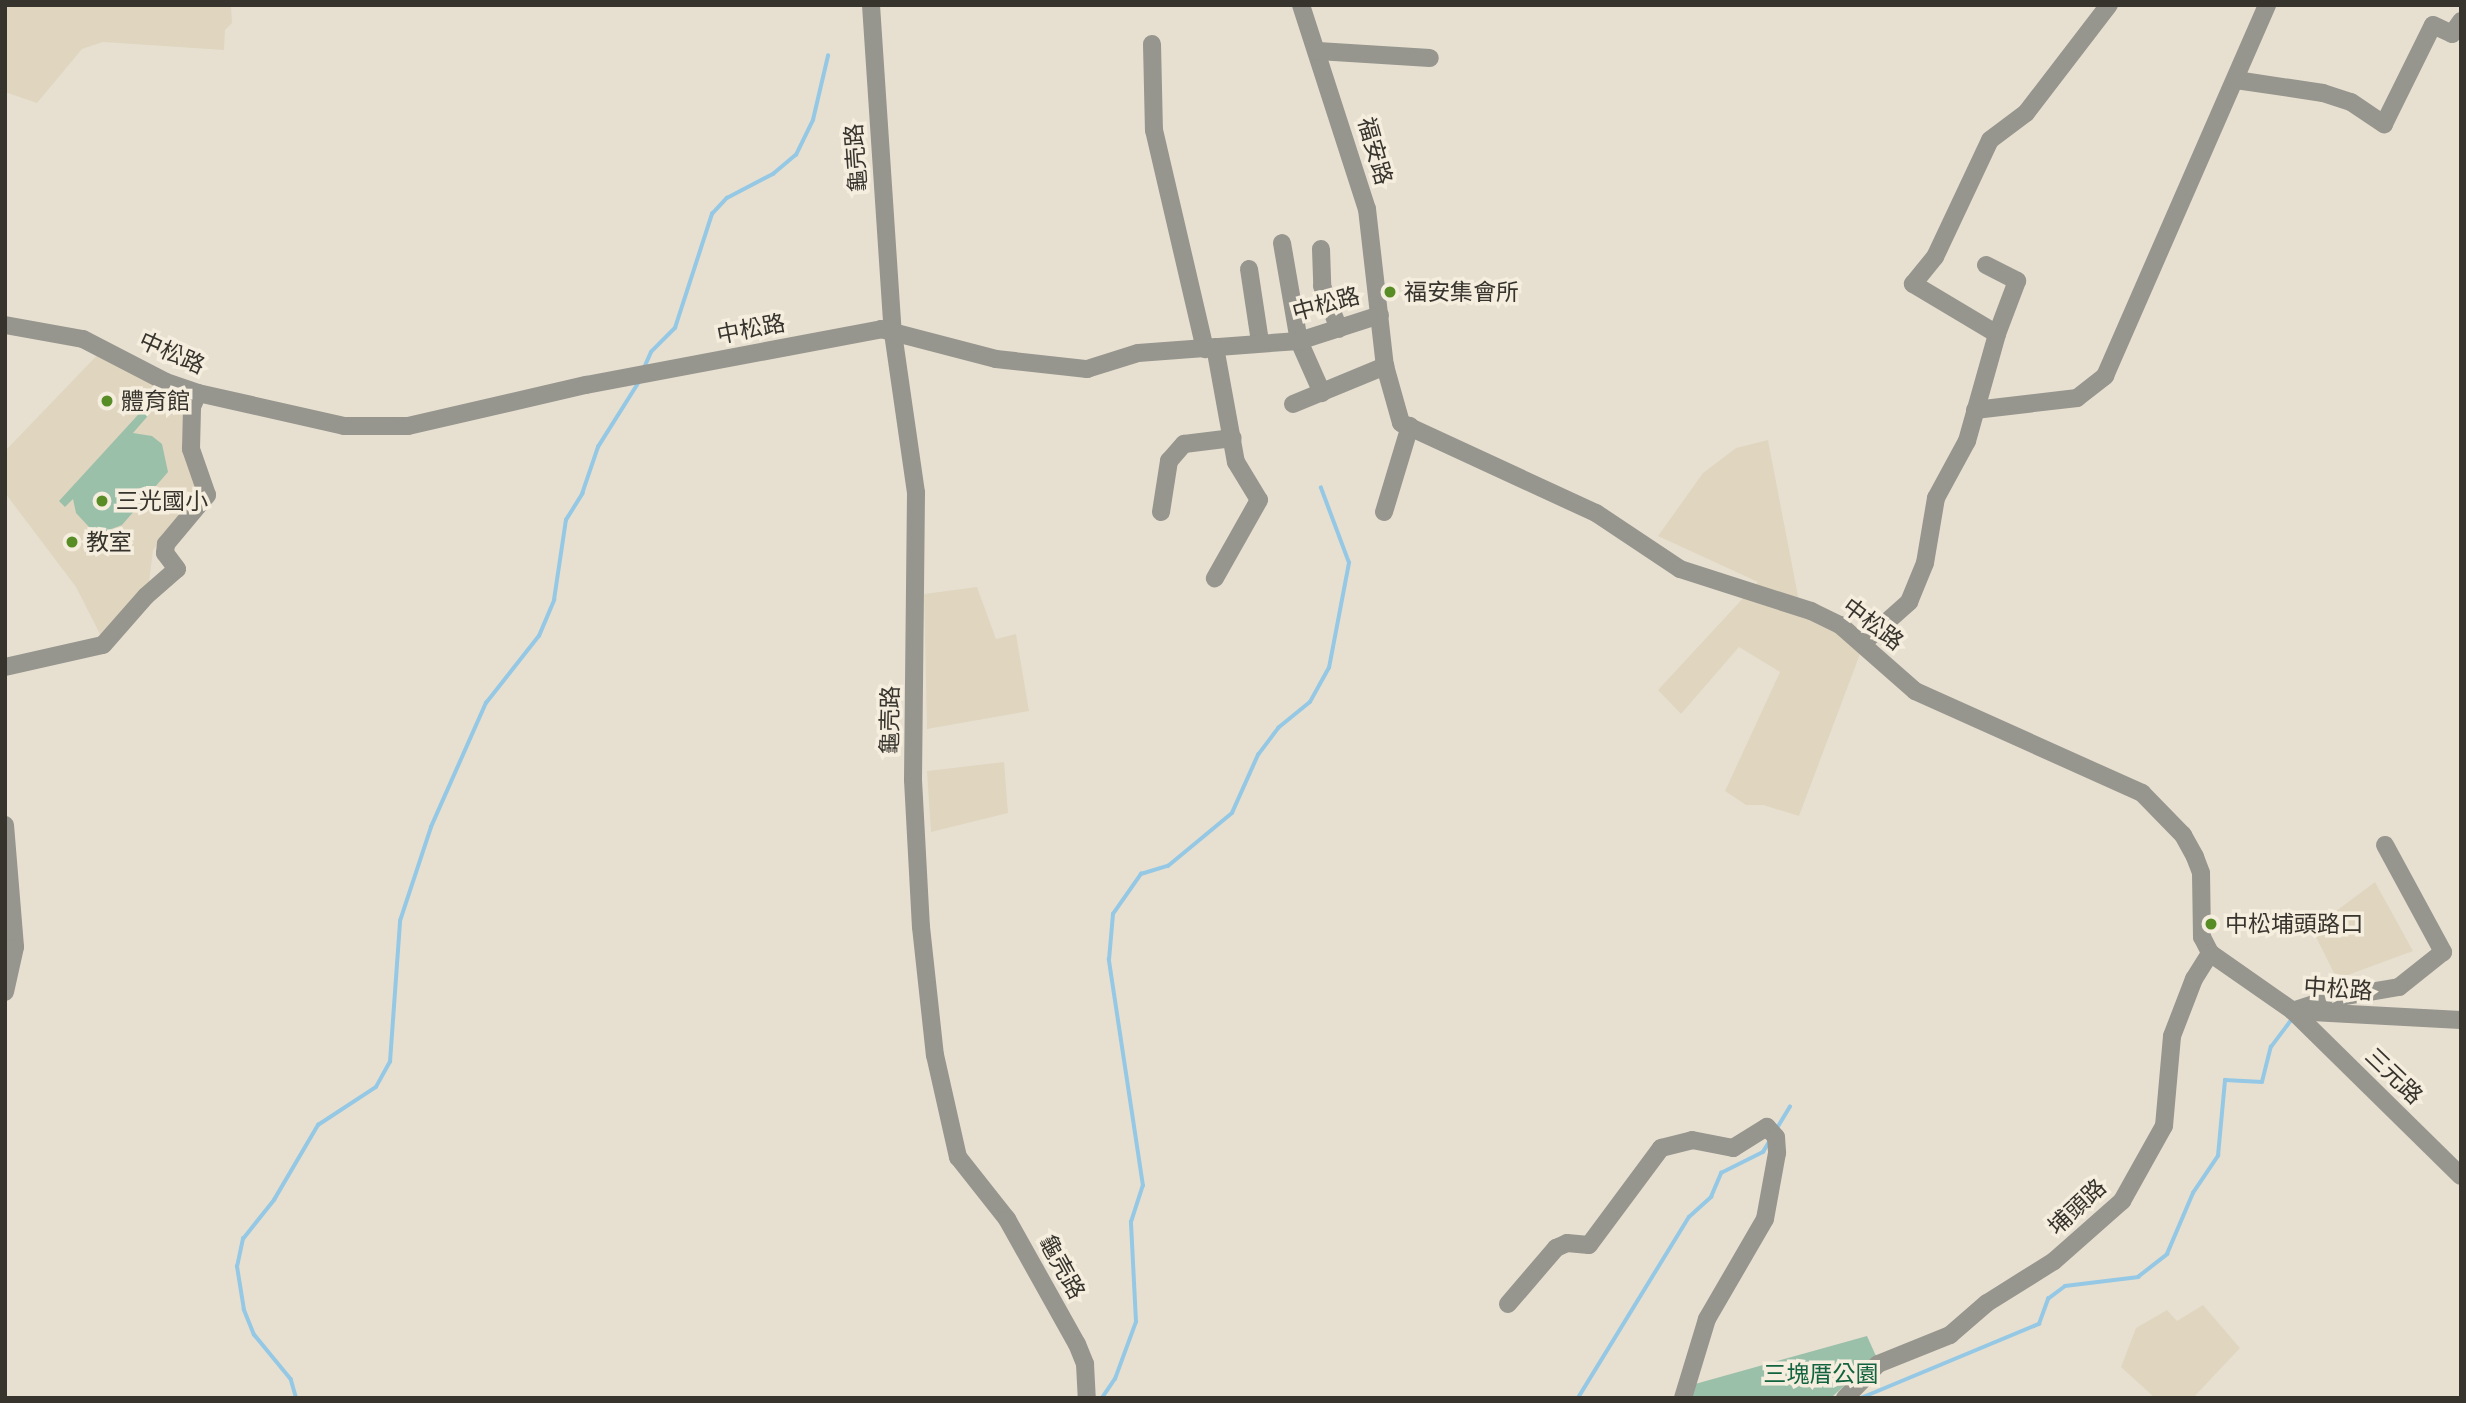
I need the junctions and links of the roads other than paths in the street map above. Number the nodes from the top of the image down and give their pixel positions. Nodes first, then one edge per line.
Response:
1 (871, 5) edge
2 (1301, 5) edge
3 (2109, 5) edge
4 (2267, 5) edge
5 (2461, 21) edge
6 (1152, 44) dead end
7 (1318, 51) junction
8 (1430, 58) dead end
9 (2236, 80) junction
10 (1282, 243) dead end
11 (1321, 249) dead end
12 (1986, 265) dead end
13 (1249, 269) dead end
14 (1380, 315) junction
15 (5, 325) edge
16 (1339, 329) junction
17 (893, 332) junction
18 (1997, 334) junction
19 (1299, 341) junction
20 (1260, 342) junction
21 (1210, 348) junction
22 (1385, 366) junction
23 (198, 393) junction
24 (1322, 393) junction
25 (1293, 404) dead end
26 (1975, 410) junction
27 (1410, 426) junction
28 (1233, 438) junction
29 (1161, 512) dead end
30 (1384, 512) dead end
31 (1215, 578) dead end
32 (1863, 643) junction
33 (5, 667) edge
34 (5, 825) edge
35 (2385, 845) dead end
36 (2210, 953) junction
37 (5, 992) edge
38 (2293, 1011) junction
39 (2461, 1020) edge
40 (2461, 1176) edge
41 (1507, 1304) dead end
42 (1087, 1398) edge
43 (1683, 1398) edge
44 (1845, 1398) edge

1 - 17 street, 龜壳路
2 - 7 street, 福安路
3 - 18 street
4 - 9 street
5 - 9 street
6 - 21 street
7 - 8 street
7 - 14 street, 福安路
9 - 26 street
10 - 19 street
11 - 16 street
12 - 18 street
13 - 20 street
14 - 16 street, 中松路
14 - 22 street, 中松路
15 - 23 street, 中松路
16 - 19 street, 中松路
17 - 21 street, 中松路
17 - 23 street, 中松路
17 - 42 street, 龜壳路
18 - 26 street
19 - 20 street, 中松路
19 - 24 street
20 - 21 street, 中松路
21 - 28 street
22 - 24 street
22 - 27 street, 中松路
23 - 33 street
24 - 25 street
26 - 32 street
27 - 30 street
27 - 32 street, 中松路
28 - 29 street
28 - 31 street
32 - 36 street, 中松路
34 - 37 street
35 - 38 street
36 - 38 street, 中松路
36 - 44 street, 埔頭路
38 - 39 street, 中松路
38 - 40 street, 三元路
41 - 43 street

